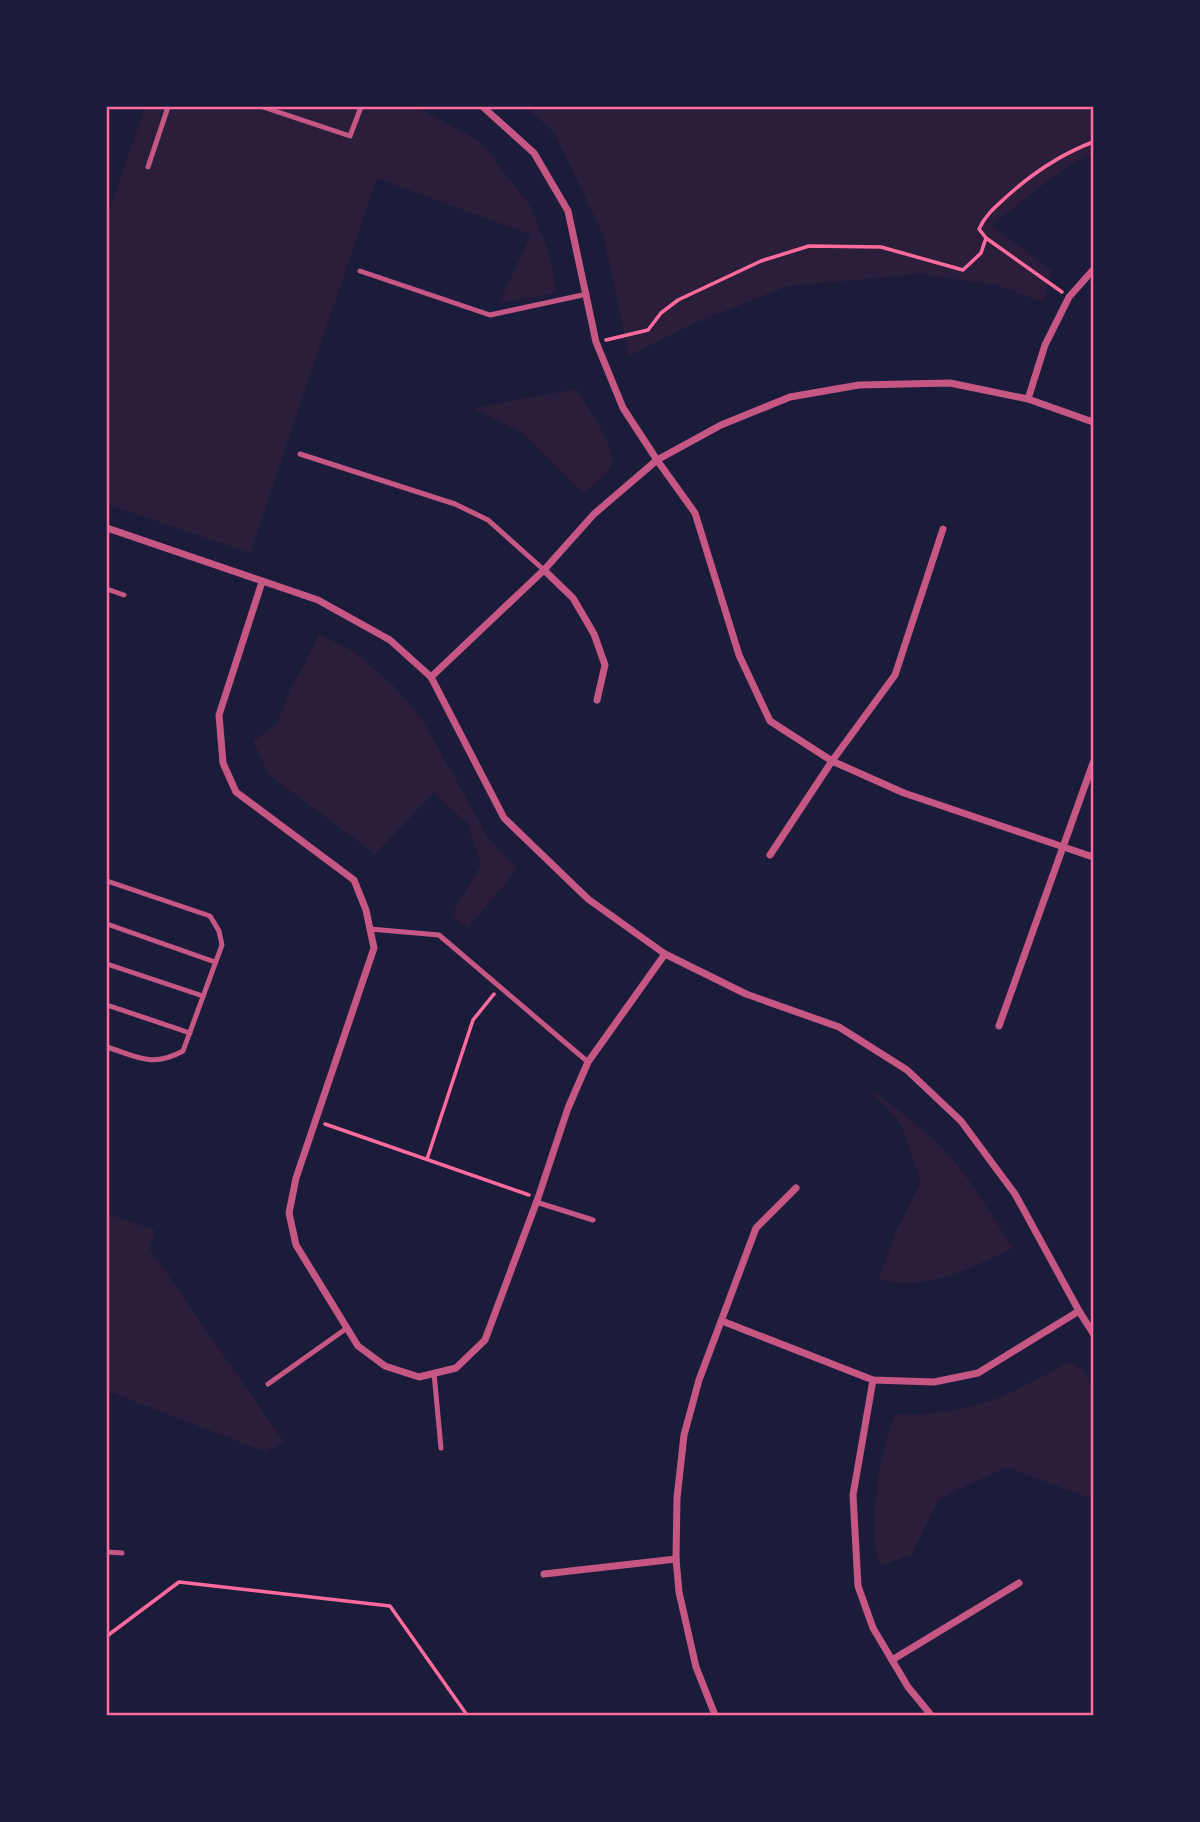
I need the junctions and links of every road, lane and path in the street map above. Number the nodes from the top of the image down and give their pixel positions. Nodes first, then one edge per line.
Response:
1 (168, 107) edge
2 (263, 107) edge
3 (360, 107) edge
4 (483, 107) edge
5 (1093, 142) edge
6 (148, 167) dead end
7 (985, 238) junction
8 (1093, 270) edge
9 (360, 271) dead end
10 (587, 294) junction
11 (1069, 297) junction
12 (596, 342) junction
13 (1028, 399) junction
14 (1093, 422) edge
15 (300, 454) dead end
16 (657, 460) junction
17 (107, 528) edge
18 (943, 529) dead end
19 (544, 570) junction
20 (262, 582) junction
21 (107, 589) edge
22 (124, 595) dead end
23 (432, 677) junction
24 (597, 700) dead end
25 (832, 761) junction
26 (1093, 763) edge
27 (1063, 845) junction
28 (770, 855) dead end
29 (1093, 857) edge
30 (107, 881) edge
31 (107, 924) edge
32 (370, 929) junction
33 (665, 954) junction
34 (215, 962) junction
35 (107, 964) edge
36 (499, 988) junction
37 (203, 996) junction
38 (107, 1005) edge
39 (999, 1026) dead end
40 (190, 1033) junction
41 (107, 1046) edge
42 (588, 1062) junction
43 (316, 1121) junction
44 (427, 1159) junction
45 (796, 1188) dead end
46 (537, 1200) junction
47 (593, 1220) dead end
48 (1079, 1311) junction
49 (722, 1321) junction
50 (347, 1328) junction
51 (1093, 1333) edge
52 (434, 1373) junction
53 (873, 1380) junction
54 (268, 1384) dead end
55 (441, 1448) dead end
56 (107, 1552) edge
57 (122, 1553) dead end
58 (676, 1559) junction
59 (544, 1574) dead end
60 (1019, 1583) dead end
61 (107, 1636) edge
62 (892, 1660) junction
63 (467, 1715) edge
64 (715, 1715) edge
65 (931, 1715) edge

1 - 6 lane
2 - 3 lane
4 - 10 street
5 - 7 path
7 - 11 path
7 - 12 path
8 - 11 street
9 - 10 lane
10 - 12 street
11 - 13 street
12 - 16 street
13 - 14 street
13 - 16 street
15 - 19 lane
16 - 19 street
16 - 25 street
17 - 20 street
18 - 25 street
19 - 23 street
19 - 24 street
20 - 23 street
20 - 32 street
21 - 22 lane
23 - 33 street
25 - 27 street
25 - 28 street
26 - 27 street
27 - 29 street
27 - 39 street
30 - 34 lane
31 - 34 lane
32 - 36 lane
32 - 43 street
33 - 42 street
33 - 48 street
34 - 37 lane
35 - 37 lane
36 - 42 lane
36 - 44 path
37 - 40 lane
38 - 40 lane
40 - 41 lane
42 - 46 street
43 - 44 path
43 - 50 street
44 - 46 path
45 - 49 street
46 - 47 lane
46 - 52 street
48 - 51 street
48 - 53 street
49 - 53 street
49 - 58 street
50 - 52 street
50 - 54 lane
52 - 55 lane
53 - 62 street
56 - 57 lane
58 - 59 street
58 - 64 street
60 - 62 street
61 - 63 path
62 - 65 street

